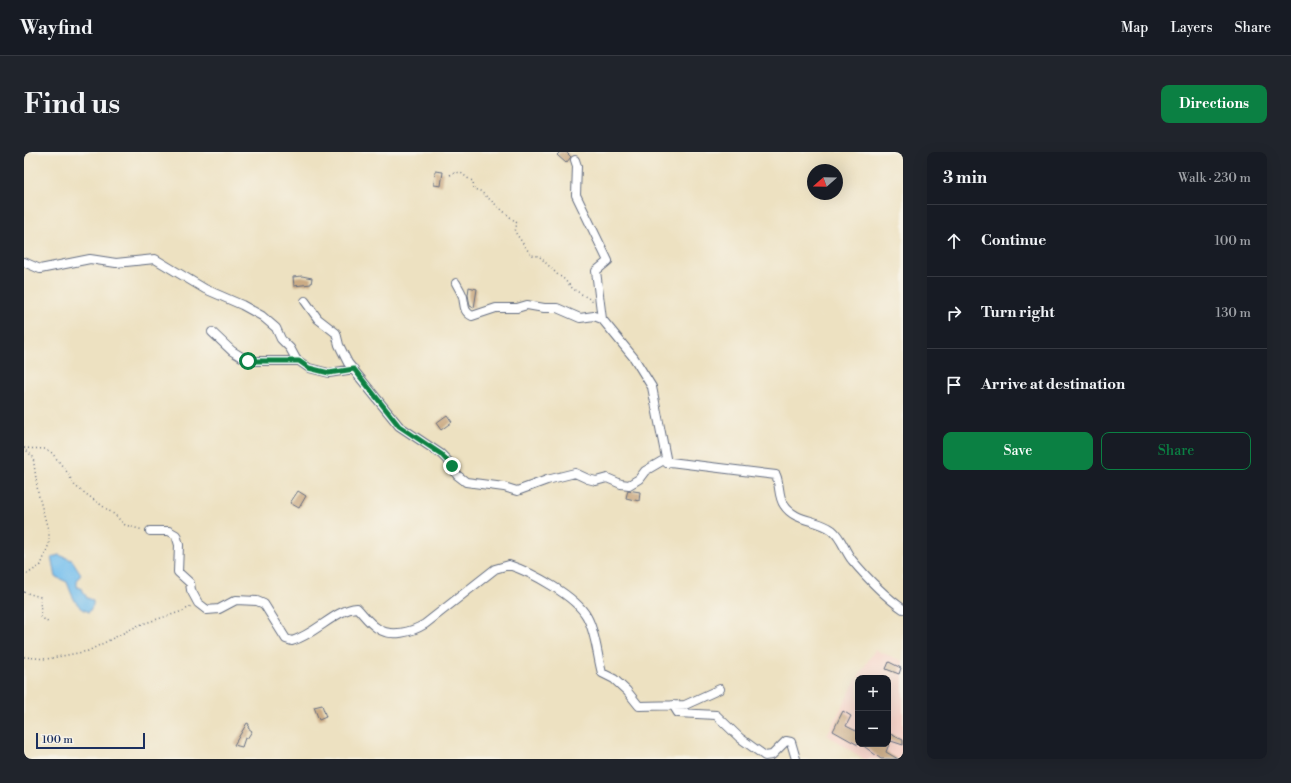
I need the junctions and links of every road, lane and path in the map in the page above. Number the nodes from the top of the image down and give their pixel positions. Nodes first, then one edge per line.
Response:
1 (575, 160) dead end
2 (450, 175) dead end
3 (24, 262) edge
4 (456, 283) dead end
5 (305, 301) dead end
6 (600, 304) junction
7 (602, 319) junction
8 (212, 332) dead end
9 (299, 361) junction
10 (354, 369) junction
11 (24, 448) edge
12 (667, 463) junction
13 (150, 531) joint
14 (24, 576) edge
15 (24, 592) edge
16 (198, 603) junction
17 (903, 609) edge
18 (49, 623) dead end
19 (24, 657) edge
20 (720, 689) dead end
21 (673, 705) junction
22 (796, 759) edge

1 - 6 street
2 - 6 path
3 - 9 street
4 - 7 street
5 - 10 street
6 - 7 street
7 - 12 street
8 - 9 street
9 - 10 street
10 - 12 street
11 - 13 path
11 - 14 path
12 - 17 street
13 - 16 street
15 - 18 path
16 - 19 path
16 - 21 street
20 - 21 street
21 - 22 street

